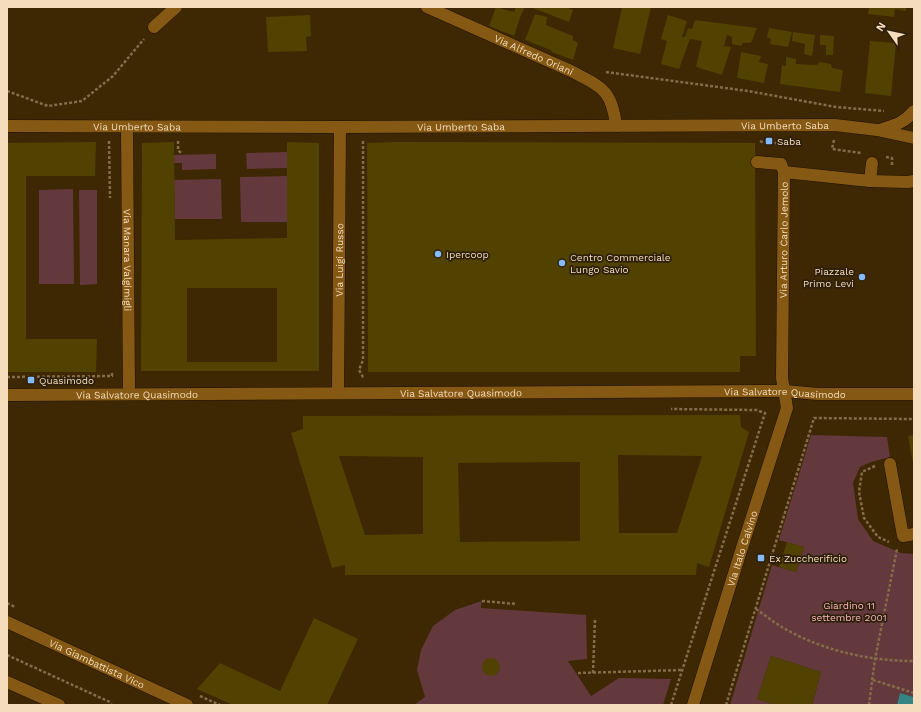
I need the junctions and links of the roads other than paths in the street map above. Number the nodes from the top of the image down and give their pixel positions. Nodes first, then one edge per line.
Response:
1 (176, 7) edge
2 (427, 7) edge
3 (154, 28) road end
4 (914, 111) edge
5 (7, 126) edge
6 (616, 126) junction
7 (128, 127) junction
8 (340, 127) junction
9 (877, 130) junction
10 (914, 138) edge
11 (757, 162) dead end
12 (872, 164) dead end
13 (784, 172) junction
14 (870, 181) junction
15 (912, 182) edge
16 (786, 391) junction
17 (338, 392) junction
18 (7, 394) edge
19 (130, 394) junction
20 (914, 394) edge
21 (890, 464) road end
22 (904, 541) edge
23 (7, 622) edge
24 (7, 682) edge
25 (59, 705) edge
26 (187, 705) edge
27 (693, 705) edge

1 - 3 street
2 - 6 street, Via Alfredo Oriani
4 - 9 street
5 - 7 street, Via Umberto Saba
6 - 8 street, Via Umberto Saba
6 - 9 street, Via Umberto Saba
7 - 8 street, Via Umberto Saba
7 - 19 street, Via Manara Valgimigli
8 - 17 street, Via Luigi Russo
9 - 10 street, Via Umberto Saba
11 - 13 street
12 - 14 street
13 - 14 street, Via Arturo Carlo Jemolo
13 - 16 street, Via Arturo Carlo Jemolo
14 - 15 street, Via Arturo Carlo Jemolo
16 - 17 street, Via Salvatore Quasimodo
16 - 20 street, Via Salvatore Quasimodo
16 - 27 street, Via Italo Calvino
17 - 19 street, Via Salvatore Quasimodo
18 - 19 street, Via Salvatore Quasimodo
21 - 22 street
23 - 26 street, Via Giambattista Vico
24 - 25 street

